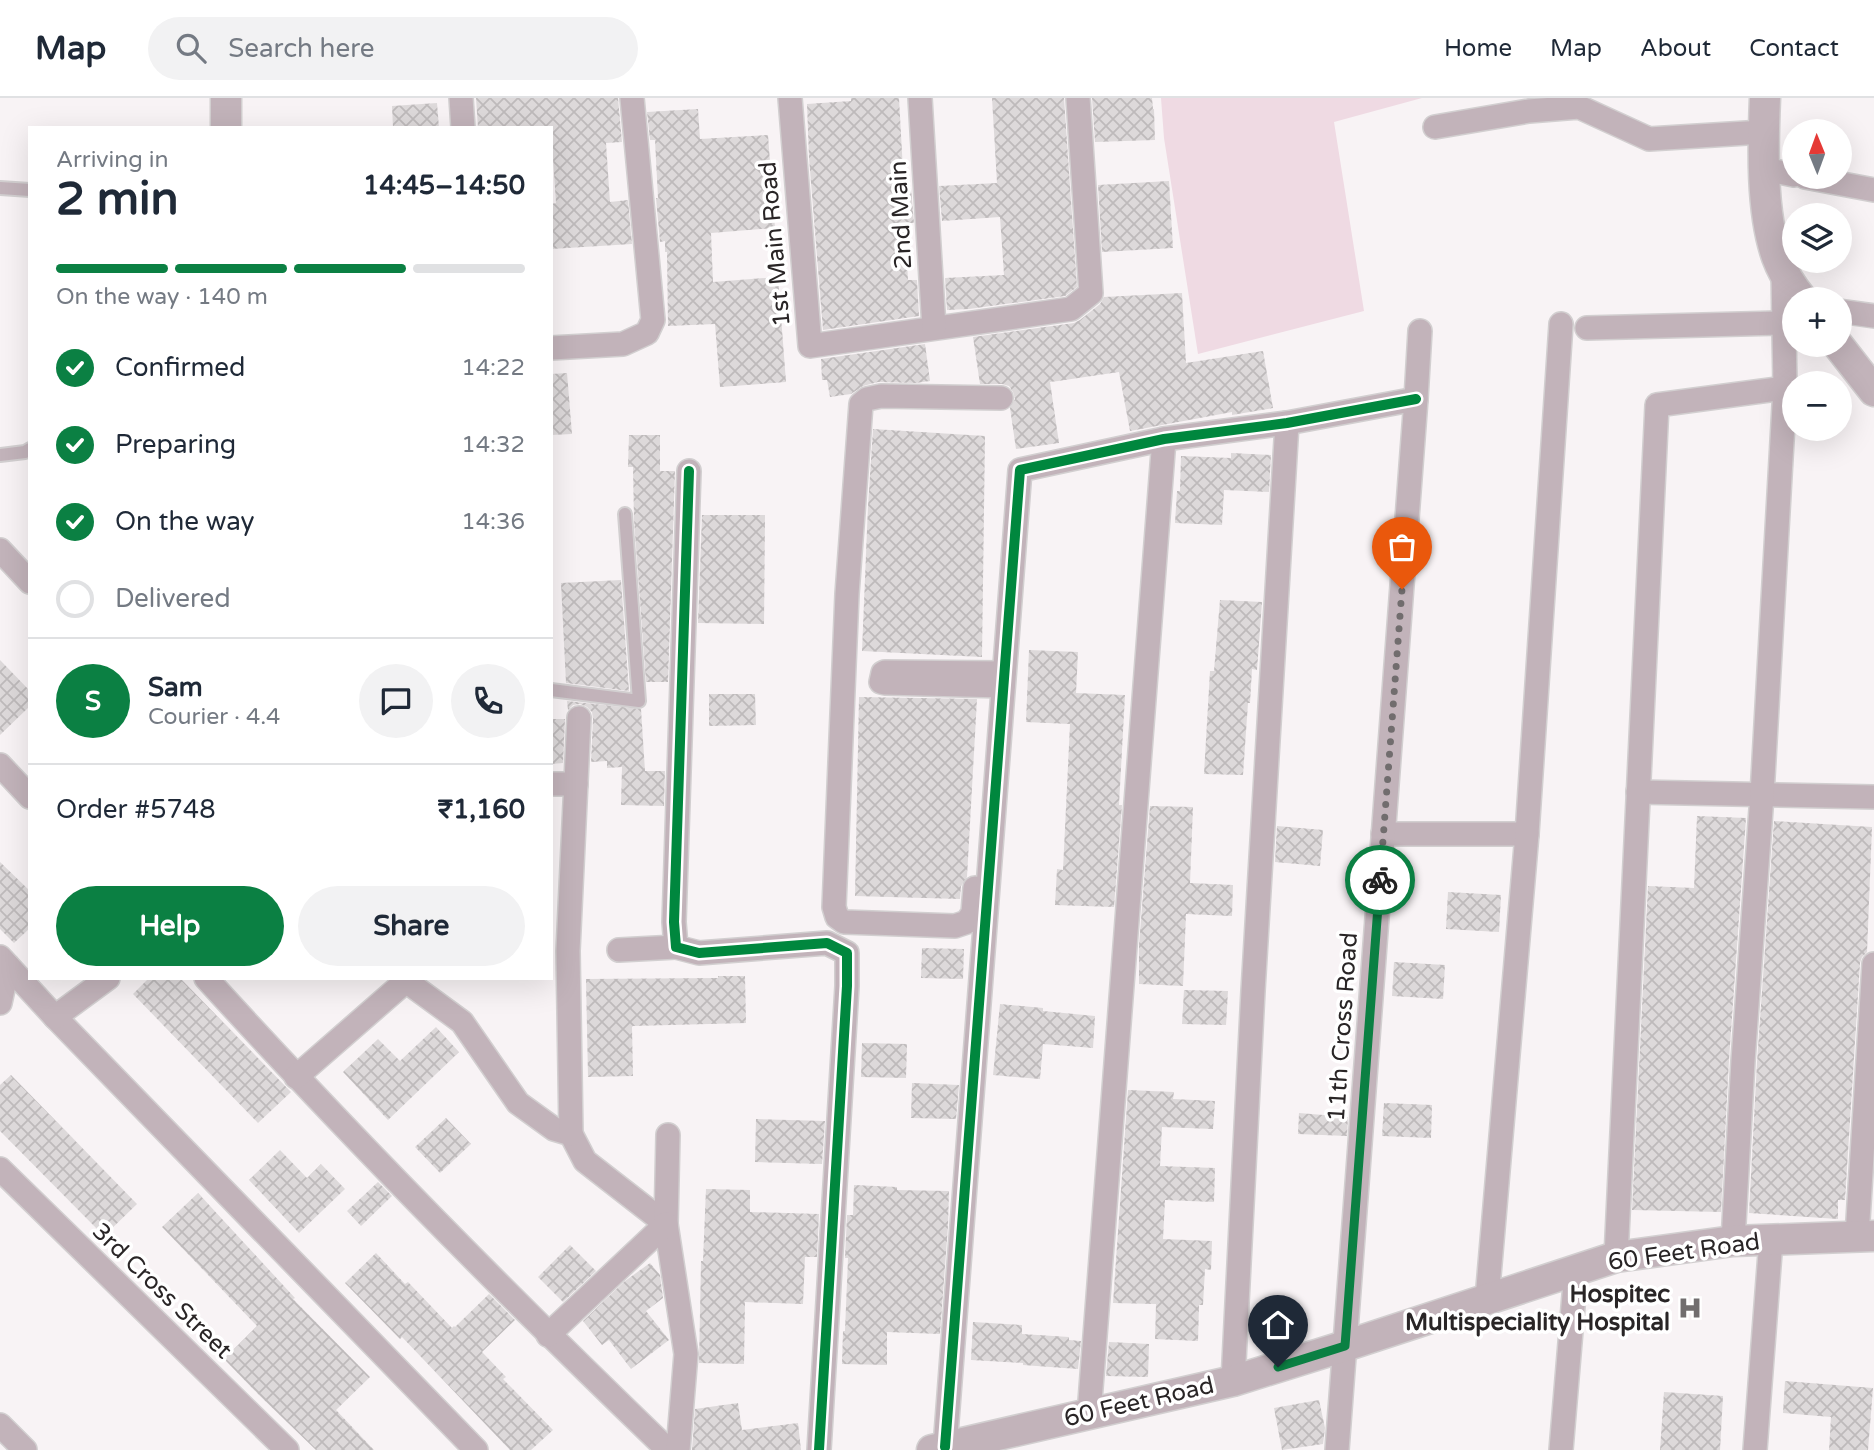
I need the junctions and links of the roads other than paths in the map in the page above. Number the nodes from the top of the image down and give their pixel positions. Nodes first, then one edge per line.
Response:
1 (226, 98) edge
2 (461, 98) edge
3 (632, 98) edge
4 (790, 98) edge
5 (920, 98) edge
6 (1077, 98) edge
7 (1765, 98) edge
8 (226, 126) edge
9 (463, 126) edge
10 (1435, 127) dead end
11 (1763, 132) junction
12 (1764, 169) junction
13 (1782, 173) edge
14 (1852, 186) edge
15 (0, 188) edge
16 (28, 190) edge
17 (1874, 190) edge
18 (1782, 268) edge
19 (1852, 313) edge
20 (1874, 316) edge
21 (1561, 324) dead end
22 (1782, 324) edge
23 (933, 328) junction
24 (1587, 328) dead end
25 (1420, 331) dead end
26 (553, 348) edge
27 (1847, 357) edge
28 (1782, 388) edge
29 (1874, 391) edge
30 (1001, 398) dead end
31 (1416, 399) junction
32 (1287, 422) junction
33 (1164, 439) junction
34 (1782, 441) edge
35 (28, 450) edge
36 (0, 455) edge
37 (689, 471) dead end
38 (625, 514) dead end
39 (0, 550) edge
40 (28, 580) edge
41 (992, 680) junction
42 (843, 683) junction
43 (553, 690) edge
44 (579, 718) dead end
45 (0, 765) edge
46 (553, 784) edge
47 (576, 784) junction
48 (1639, 792) junction
49 (28, 795) edge
50 (1762, 795) junction
51 (1874, 797) edge
52 (1383, 834) junction
53 (1527, 834) junction
54 (676, 947) junction
55 (619, 950) dead end
56 (560, 953) edge
57 (4, 961) edge
58 (1874, 964) edge
59 (105, 980) edge
60 (208, 980) edge
61 (413, 980) edge
62 (0, 1003) edge
63 (55, 1017) junction
64 (296, 1077) junction
65 (571, 1134) junction
66 (668, 1135) dead end
67 (0, 1169) edge
68 (666, 1224) junction
69 (1866, 1236) edge
70 (1771, 1240) junction
71 (1733, 1241) junction
72 (1616, 1257) junction
73 (1576, 1271) junction
74 (1487, 1299) junction
75 (548, 1335) junction
76 (1345, 1346) junction
77 (1233, 1381) junction
78 (1089, 1414) junction
79 (0, 1425) edge
80 (939, 1448) edge
81 (25, 1450) edge
82 (286, 1450) edge
83 (476, 1450) edge
84 (668, 1450) edge
85 (678, 1450) edge
86 (819, 1450) edge
87 (1337, 1450) edge
88 (1561, 1450) edge
89 (1755, 1450) edge

1 - 8 street
2 - 9 street
3 - 26 street
4 - 23 street, 1st Main Road
5 - 23 street, 2nd Main
6 - 23 street
7 - 11 street
10 - 11 street
11 - 12 street
12 - 13 street
12 - 18 street
14 - 17 street
15 - 16 lane
19 - 20 street
21 - 53 street
22 - 24 street
25 - 31 street, 11th Cross Road
27 - 29 street
28 - 48 street
30 - 42 street
31 - 32 street
31 - 52 street, 11th Cross Road
32 - 33 street
32 - 77 street
33 - 41 street
33 - 78 street
34 - 50 street
35 - 36 lane
37 - 54 street
38 - 43 lane
39 - 40 street
41 - 42 street
41 - 42 street
41 - 80 street
44 - 47 street
45 - 49 street
46 - 47 street
47 - 56 street
48 - 50 street
48 - 72 street
50 - 51 street
50 - 71 street
52 - 53 street
52 - 76 street, 11th Cross Road
53 - 74 street
54 - 55 street
54 - 86 street
56 - 65 street
57 - 62 street
57 - 63 street
58 - 69 street
59 - 63 street
60 - 64 street
61 - 64 street
61 - 65 street
63 - 83 street
64 - 75 street
65 - 68 street
66 - 68 street
67 - 82 street, 3rd Cross Street
68 - 75 street
68 - 85 street
69 - 70 street, 60 Feet Road
70 - 71 street, 60 Feet Road
70 - 89 street
71 - 72 street, 60 Feet Road
72 - 73 street, 60 Feet Road
73 - 74 street, 60 Feet Road
73 - 88 street
74 - 76 street, 60 Feet Road
75 - 84 street
76 - 77 street, 60 Feet Road
76 - 87 street, 11th Cross Road
77 - 78 street, 60 Feet Road
78 - 80 street, 60 Feet Road
79 - 81 street

